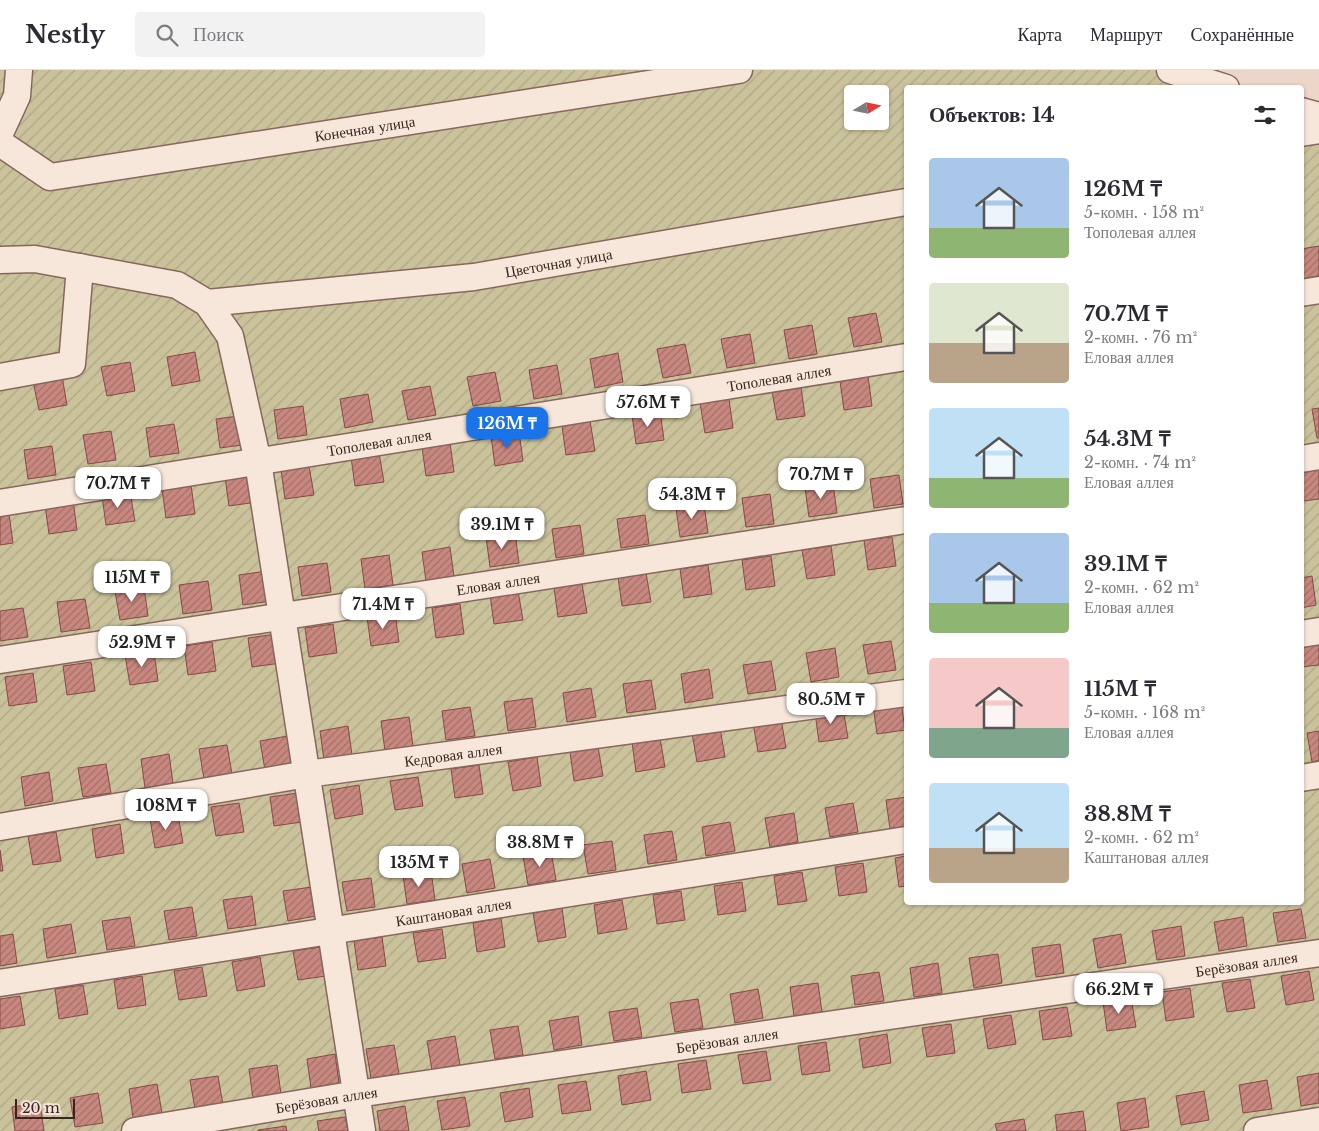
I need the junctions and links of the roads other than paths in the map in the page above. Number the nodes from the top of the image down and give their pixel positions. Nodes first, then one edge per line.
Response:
1 (19, 70) edge
2 (739, 70) edge
3 (1170, 70) edge
4 (1217, 85) edge
5 (1304, 112) edge
6 (1319, 116) edge
7 (1319, 130) edge
8 (1304, 132) edge
9 (0, 133) edge
10 (0, 144) edge
11 (904, 202) edge
12 (0, 260) edge
13 (80, 266) junction
14 (1319, 290) edge
15 (1304, 292) edge
16 (207, 303) junction
17 (904, 356) edge
18 (0, 377) edge
19 (1319, 456) edge
20 (1304, 458) edge
21 (258, 462) junction
22 (0, 503) edge
23 (904, 520) edge
24 (282, 616) junction
25 (1319, 630) edge
26 (1304, 633) edge
27 (0, 660) edge
28 (904, 693) edge
29 (307, 774) junction
30 (1319, 775) edge
31 (1304, 778) edge
32 (0, 827) edge
33 (904, 840) edge
34 (331, 930) junction
35 (1319, 953) edge
36 (0, 983) edge
37 (357, 1094) junction
38 (1319, 1121) edge
39 (135, 1131) edge
40 (362, 1131) edge
41 (1257, 1131) edge

1 - 9 street
2 - 10 street, Конечная улица
3 - 4 street
5 - 6 street
7 - 8 street
11 - 16 street, Цветочная улица
12 - 13 street
13 - 16 street
13 - 18 street
14 - 15 street
16 - 21 street
17 - 21 street, Тополевая аллея
19 - 20 street
21 - 22 street, Тополевая аллея
21 - 24 street
23 - 24 street, Еловая аллея
24 - 27 street, Еловая аллея
24 - 29 street
25 - 26 street
28 - 29 street, Кедровая аллея
29 - 32 street, Кедровая аллея
29 - 34 street
30 - 31 street
33 - 34 street, Каштановая аллея
34 - 36 street, Каштановая аллея
34 - 37 street
35 - 37 street, Берёзовая аллея
37 - 39 street, Берёзовая аллея
37 - 40 street
38 - 41 street

